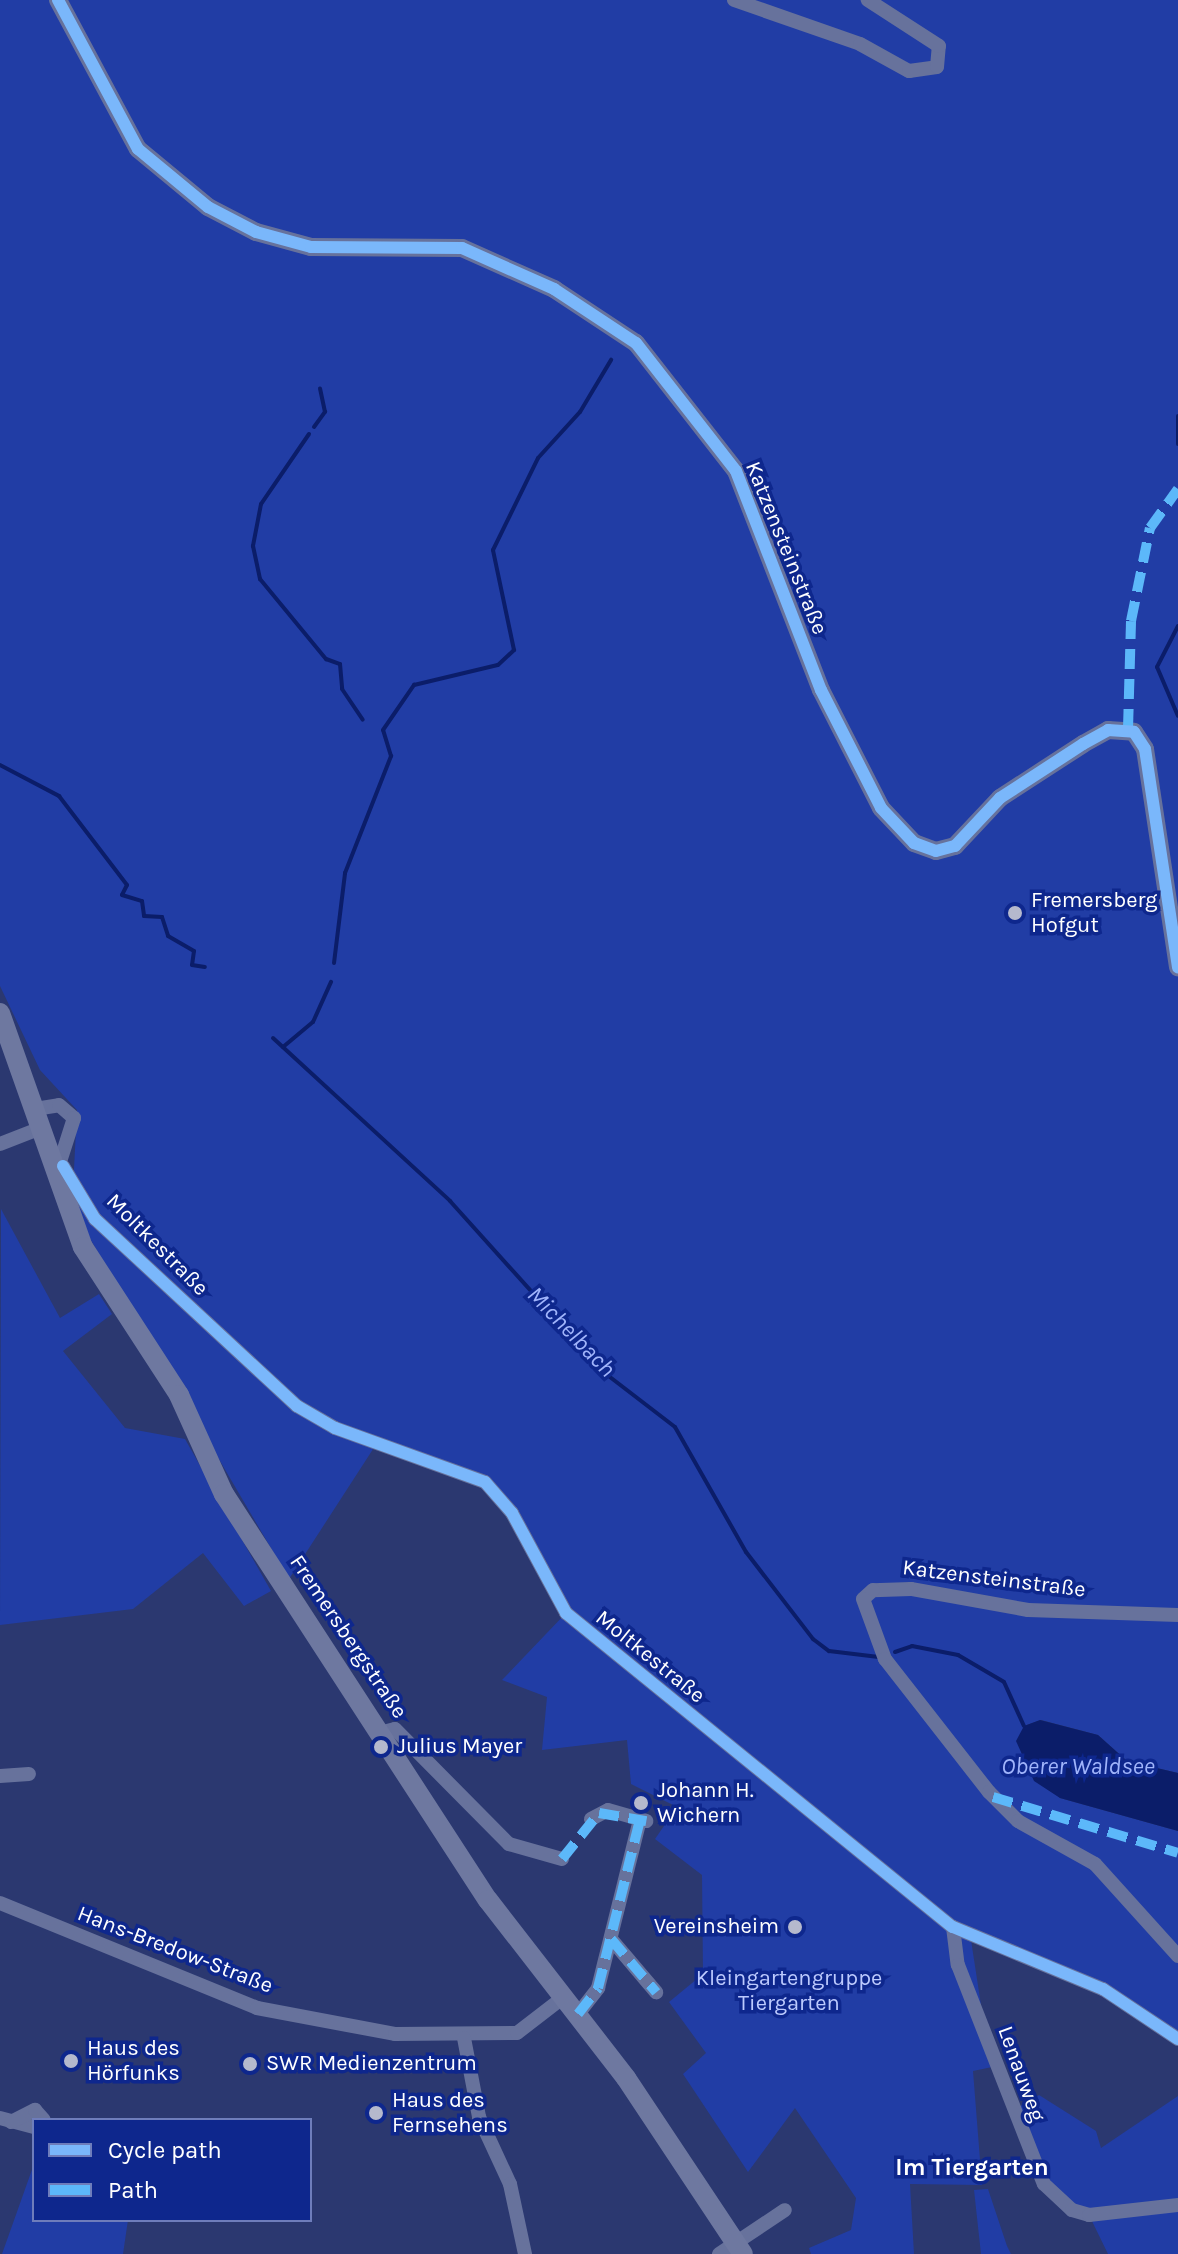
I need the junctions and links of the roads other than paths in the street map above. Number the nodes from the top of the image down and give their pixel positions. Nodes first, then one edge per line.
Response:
1 (58, 0) edge
2 (734, 0) edge
3 (868, 0) edge
4 (1178, 968) edge
5 (0, 1013) edge
6 (38, 1119) junction
7 (0, 1144) edge
8 (58, 1170) junction
9 (1178, 1615) edge
10 (383, 1732) junction
11 (29, 1774) dead end
12 (0, 1776) edge
13 (591, 1819) dead end
14 (562, 1859) dead end
15 (0, 1903) edge
16 (953, 1927) junction
17 (611, 1939) junction
18 (1178, 1956) edge
19 (656, 1992) dead end
20 (565, 1996) junction
21 (578, 2014) junction
22 (464, 2038) junction
23 (1178, 2039) edge
24 (42, 2118) edge
25 (5, 2120) edge
26 (32, 2127) edge
27 (1178, 2205) edge
28 (785, 2210) dead end
29 (741, 2249) edge
30 (525, 2254) edge
31 (719, 2254) edge

1 - 4 street, Katzensteinstraße
2 - 3 street
5 - 6 main road, Fremersbergstraße
6 - 7 street
6 - 8 main road, Fremersbergstraße
6 - 8 street
8 - 10 main road, Fremersbergstraße
8 - 16 street, Moltkestraße
9 - 18 street, Katzensteinstraße
10 - 14 street
10 - 20 main road, Fremersbergstraße
11 - 12 street
13 - 17 street
15 - 22 street, Hans-Bredow-Straße
16 - 23 street, Moltkestraße
16 - 27 street, Lenauweg
17 - 19 street
17 - 21 street
20 - 21 main road, Fremersbergstraße
20 - 22 street, Hans-Bredow-Straße
21 - 29 main road, Fremersbergstraße
22 - 30 street
24 - 25 street
25 - 26 street
28 - 29 street
29 - 31 street

